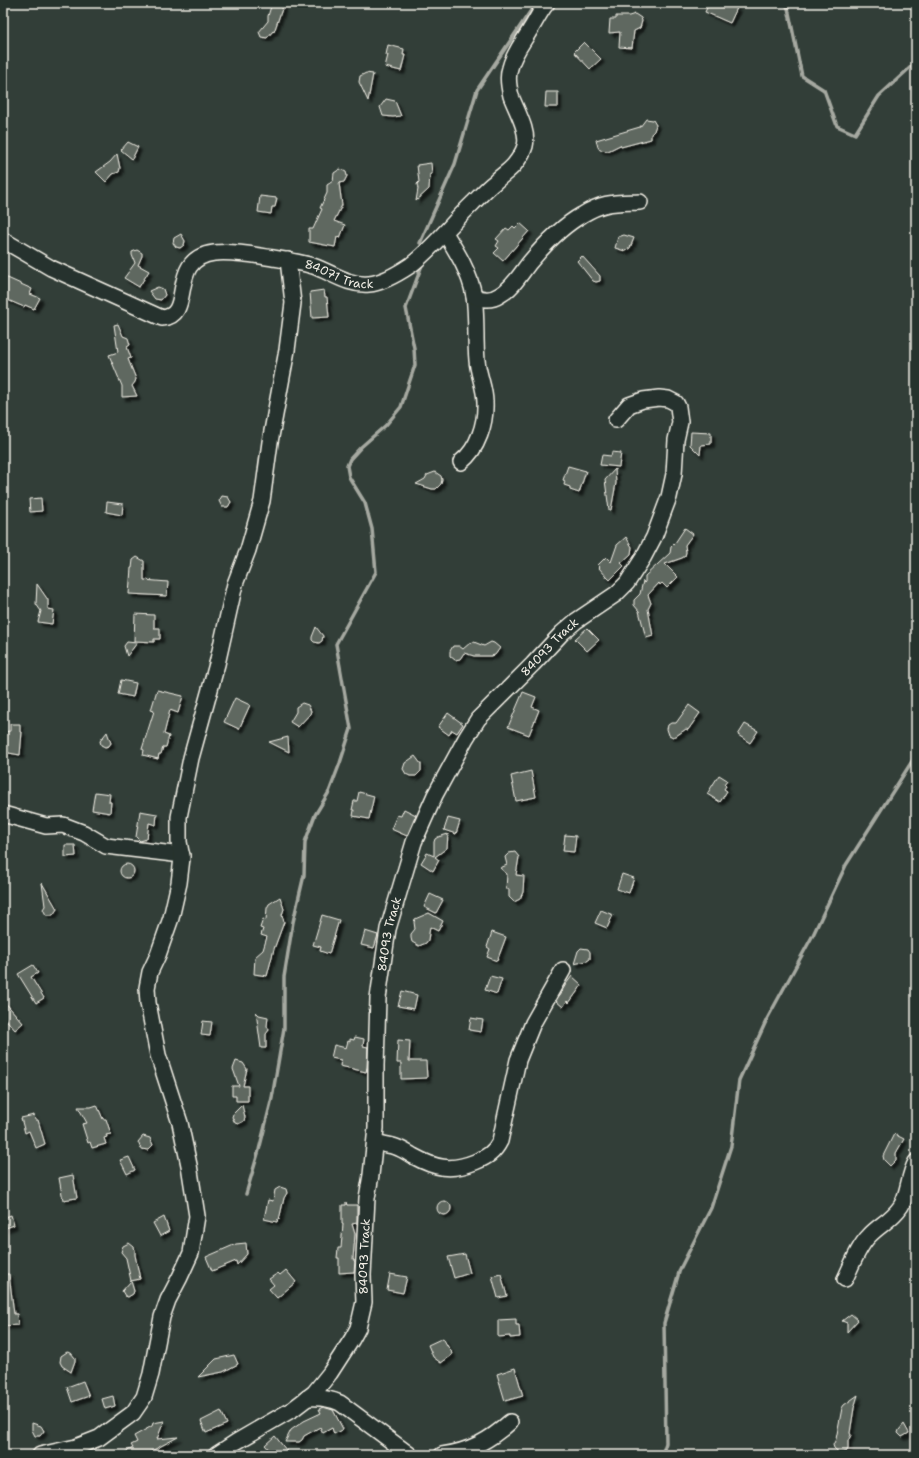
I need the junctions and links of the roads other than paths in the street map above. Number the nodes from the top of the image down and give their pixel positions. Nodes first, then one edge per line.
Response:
1 (547, 3) edge
2 (640, 202) dead end
3 (445, 233) junction
4 (3, 240) edge
5 (288, 260) junction
6 (474, 296) junction
7 (616, 420) dead end
8 (461, 462) dead end
9 (3, 814) edge
10 (182, 855) junction
11 (563, 970) dead end
12 (375, 1142) junction
13 (916, 1162) edge
14 (845, 1279) dead end
15 (307, 1398) junction
16 (510, 1422) dead end
17 (40, 1455) edge
18 (216, 1455) edge
19 (410, 1455) edge
20 (442, 1455) edge

1 - 3 street, 84071 Track
2 - 6 street
3 - 5 street, 84071 Track
3 - 6 street
4 - 5 street, 84071 Track
5 - 10 street
6 - 8 street
7 - 12 street, 84093 Track
9 - 10 street
10 - 17 street
11 - 12 street
12 - 15 street, 84093 Track
13 - 14 street
15 - 18 street, 84093 Track
15 - 19 street
16 - 20 street

